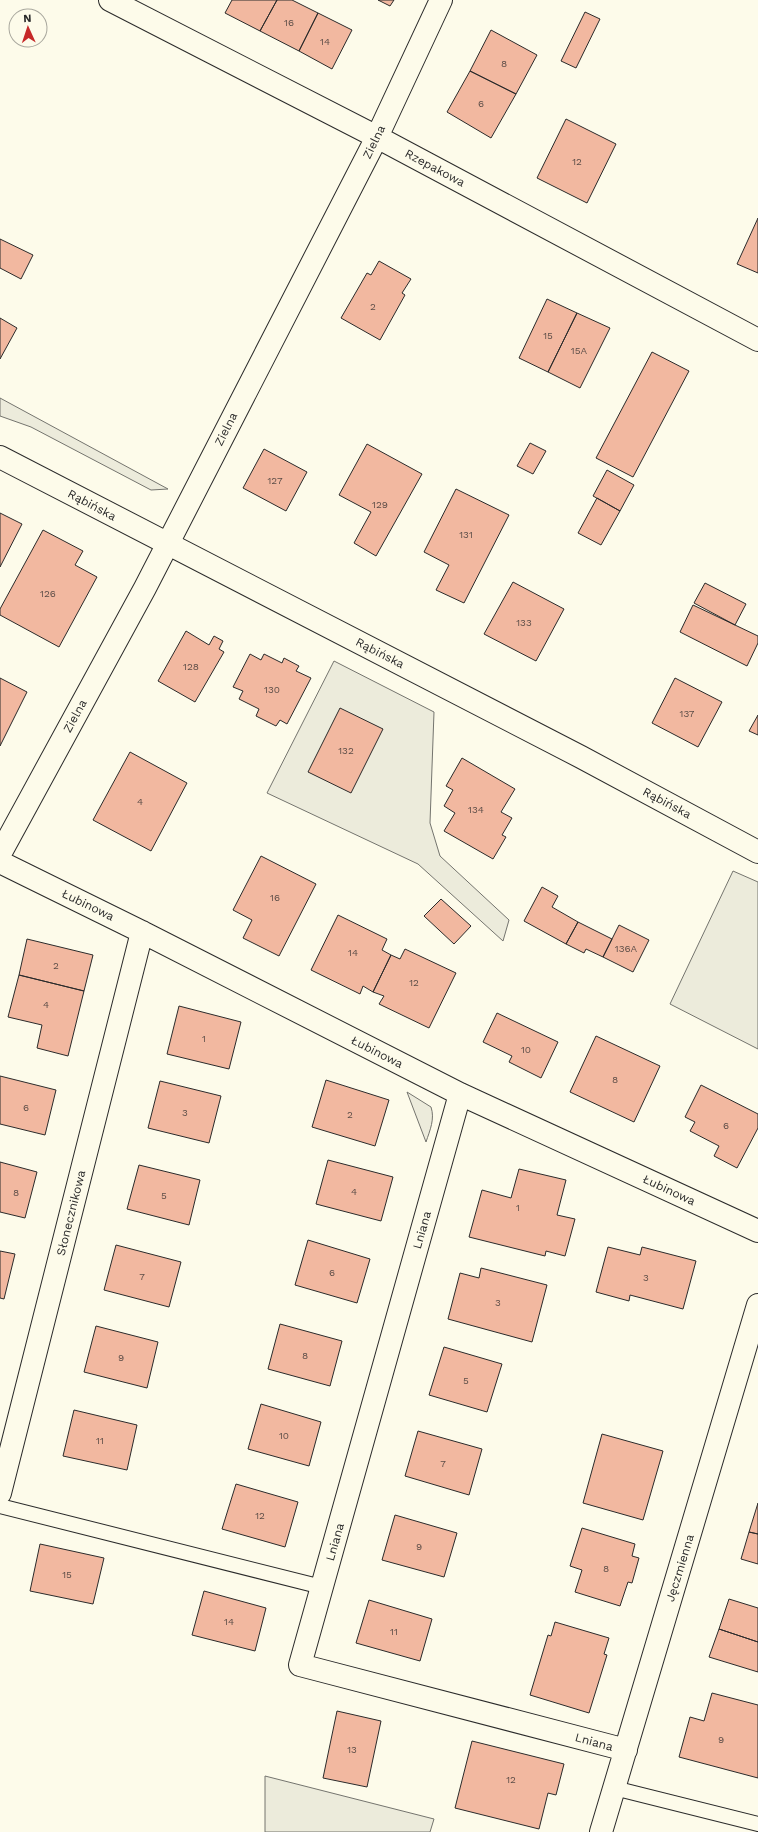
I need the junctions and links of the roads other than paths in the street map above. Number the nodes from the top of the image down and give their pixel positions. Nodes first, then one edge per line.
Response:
1 (110, 0) edge
2 (441, 0) edge
3 (377, 137) junction
4 (758, 340) edge
5 (0, 457) edge
6 (166, 544) junction
7 (758, 852) edge
8 (0, 854) edge
9 (0, 862) edge
10 (142, 932) junction
11 (460, 1094) junction
12 (758, 1231) edge
13 (758, 1305) edge
14 (0, 1493) edge
15 (0, 1506) edge
16 (322, 1587) junction
17 (626, 1750) junction
18 (614, 1788) junction
19 (758, 1824) edge
20 (601, 1832) edge

1 - 3 street, Rzepakowa
2 - 3 street, Zielna
3 - 4 street, Rzepakowa
3 - 6 street, Zielna
5 - 6 street, Rąbińska
6 - 7 street, Rąbińska
6 - 8 street, Zielna
9 - 10 street, Łubinowa
10 - 11 street, Łubinowa
10 - 14 street, Słonecznikowa
11 - 12 street, Łubinowa
11 - 16 street, Lniana
13 - 17 street, Jęczmienna
15 - 16 lane
16 - 17 street, Lniana
17 - 18 street, Jęczmienna
18 - 19 lane
18 - 20 street, Jęczmienna

